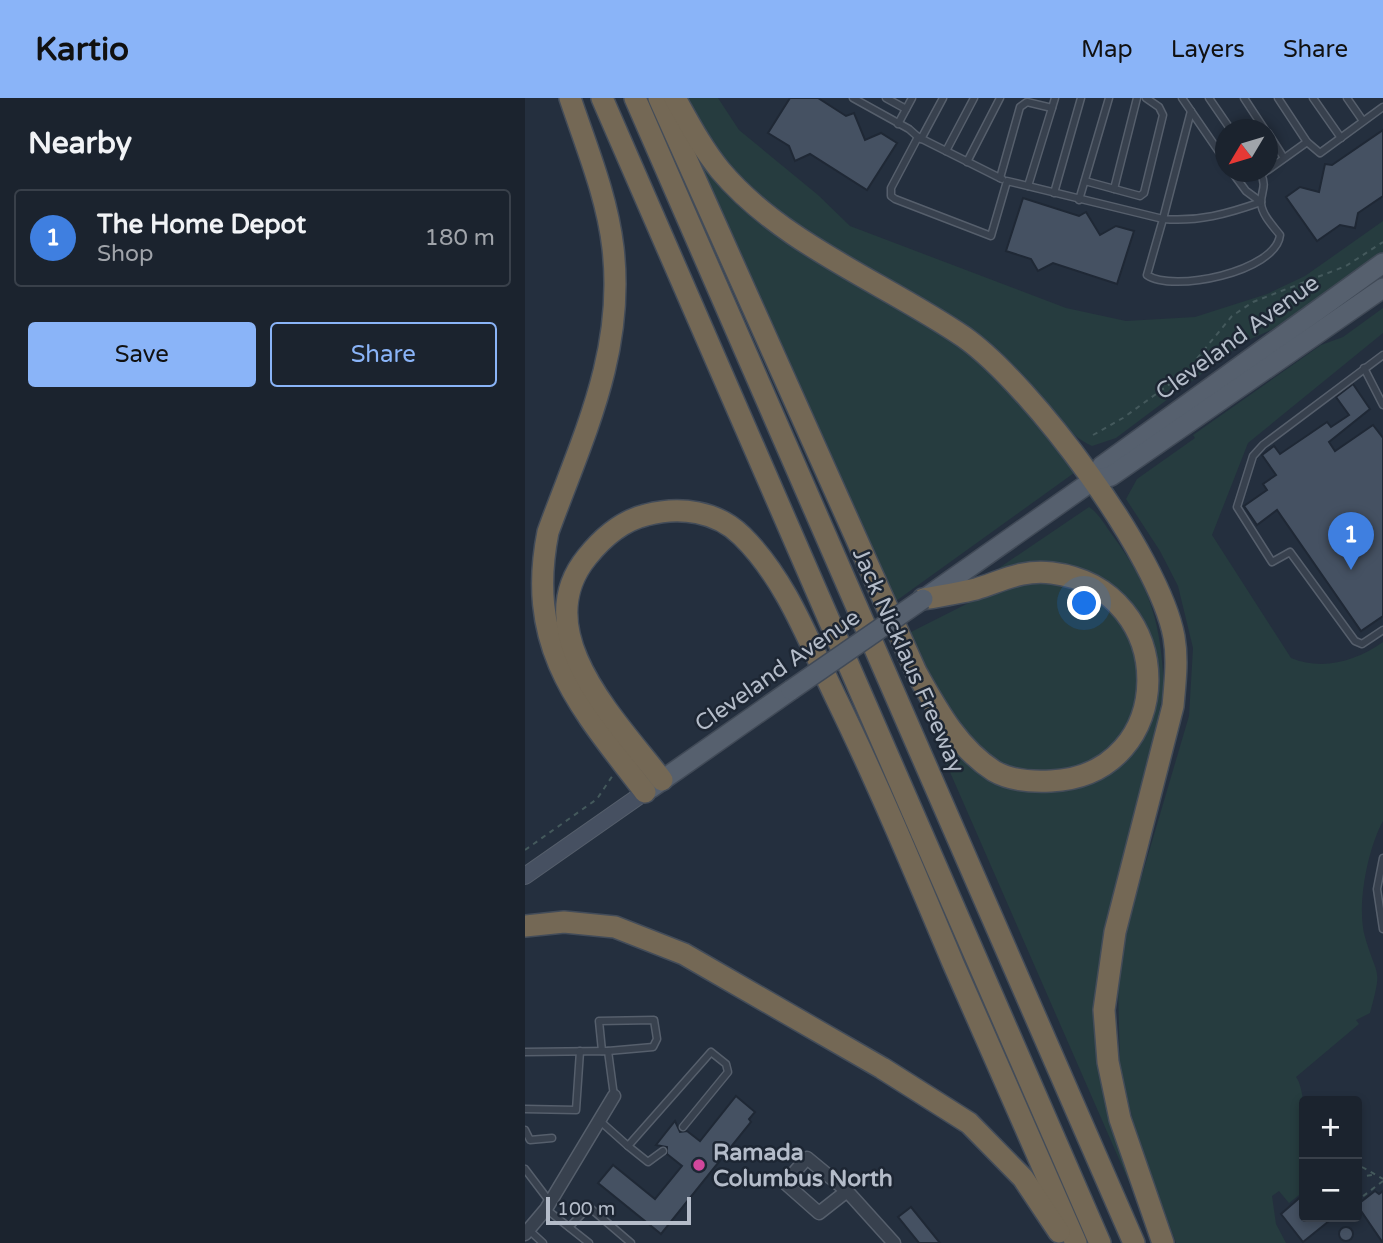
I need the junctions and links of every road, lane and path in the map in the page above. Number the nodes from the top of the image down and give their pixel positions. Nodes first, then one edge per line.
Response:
1 (570, 98) edge
2 (602, 98) edge
3 (635, 98) edge
4 (659, 98) edge
5 (675, 98) edge
6 (853, 98) edge
7 (886, 98) edge
8 (912, 98) edge
9 (943, 98) edge
10 (974, 98) edge
11 (1000, 98) edge
12 (1055, 98) edge
13 (1081, 98) edge
14 (1109, 98) edge
15 (1137, 98) edge
16 (1146, 98) edge
17 (1182, 98) edge
18 (1209, 98) edge
19 (1244, 98) edge
20 (1278, 98) edge
21 (1313, 98) edge
22 (1347, 98) edge
23 (1383, 107) edge
24 (1052, 108) junction
25 (906, 109) junction
26 (1191, 111) junction
27 (1223, 119) edge
28 (1258, 119) edge
29 (1363, 121) junction
30 (898, 124) junction
31 (919, 138) junction
32 (1341, 138) junction
33 (1307, 142) junction
34 (1215, 146) edge
35 (1278, 149) edge
36 (946, 151) junction
37 (1284, 158) junction
38 (967, 162) junction
39 (1278, 162) edge
40 (1000, 178) junction
41 (1007, 181) junction
42 (1085, 181) junction
43 (1239, 182) edge
44 (1266, 182) edge
45 (1028, 187) junction
46 (1114, 189) junction
47 (1053, 193) junction
48 (1080, 200) junction
49 (1261, 202) junction
50 (1163, 219) junction
51 (1383, 242) edge
52 (1383, 263) edge
53 (1383, 288) edge
54 (1383, 355) edge
55 (1364, 368) junction
56 (1383, 405) edge
57 (1093, 435) dead end
58 (1092, 481) junction
59 (923, 599) junction
60 (1383, 629) edge
61 (626, 766) junction
62 (653, 786) junction
63 (525, 850) edge
64 (1383, 858) edge
65 (525, 876) edge
66 (525, 926) edge
67 (1383, 929) edge
68 (580, 1051) junction
69 (605, 1051) junction
70 (525, 1052) edge
71 (614, 1096) joint
72 (525, 1109) edge
73 (598, 1120) junction
74 (683, 1127) dead end
75 (525, 1130) edge
76 (552, 1138) dead end
77 (628, 1146) junction
78 (663, 1151) dead end
79 (1362, 1167) dead end
80 (525, 1168) edge
81 (1373, 1174) junction
82 (1362, 1176) edge
83 (1383, 1180) edge
84 (847, 1191) junction
85 (1362, 1197) edge
86 (548, 1206) junction
87 (569, 1227) junction
88 (527, 1232) edge
89 (891, 1242) edge
90 (543, 1243) edge
91 (589, 1243) edge
92 (631, 1243) edge
93 (1065, 1243) edge
94 (1076, 1243) edge
95 (1100, 1243) edge
96 (1135, 1243) edge
97 (1163, 1243) edge

1 - 61 highway
2 - 95 highway
3 - 96 highway, Jack Nicklaus Freeway
4 - 59 highway
5 - 58 highway
6 - 30 lane
7 - 25 lane
8 - 25 lane
9 - 31 lane
10 - 36 lane
11 - 38 lane
12 - 24 lane
13 - 47 lane
14 - 42 lane
15 - 46 lane
16 - 46 lane
17 - 26 lane
18 - 27 lane
19 - 28 lane
20 - 33 lane
21 - 32 lane
22 - 29 lane
23 - 29 lane
24 - 40 lane
24 - 45 lane
25 - 30 lane
26 - 34 lane
26 - 50 lane
29 - 32 lane
30 - 31 lane
31 - 36 lane
31 - 41 lane
32 - 33 lane
33 - 37 lane
35 - 37 lane
36 - 38 lane
37 - 39 lane
38 - 40 lane
40 - 41 lane
41 - 45 lane
42 - 46 lane
42 - 48 lane
43 - 49 lane
44 - 49 lane
45 - 47 lane
47 - 48 lane
48 - 50 lane
49 - 50 lane
49 - 50 lane
51 - 57 path
52 - 58 main road, Cleveland Avenue
53 - 58 main road, Cleveland Avenue
54 - 55 lane
55 - 56 lane
55 - 60 lane
58 - 59 main road, Cleveland Avenue
58 - 97 highway
59 - 62 main road, Cleveland Avenue, bridge
61 - 62 highway
61 - 63 path
62 - 65 main road, Cleveland Avenue
62 - 94 highway
64 - 67 lane
66 - 93 highway
68 - 69 lane
68 - 70 lane
68 - 72 lane
69 - 69 lane
69 - 71 lane
71 - 73 street
73 - 77 lane
73 - 86 street
74 - 77 lane
75 - 76 lane
77 - 78 lane
79 - 81 path
80 - 86 lane
81 - 82 path
81 - 83 path
83 - 85 path
84 - 84 street
84 - 89 street
86 - 87 lane
86 - 88 street
87 - 91 lane
87 - 92 lane
88 - 90 lane

